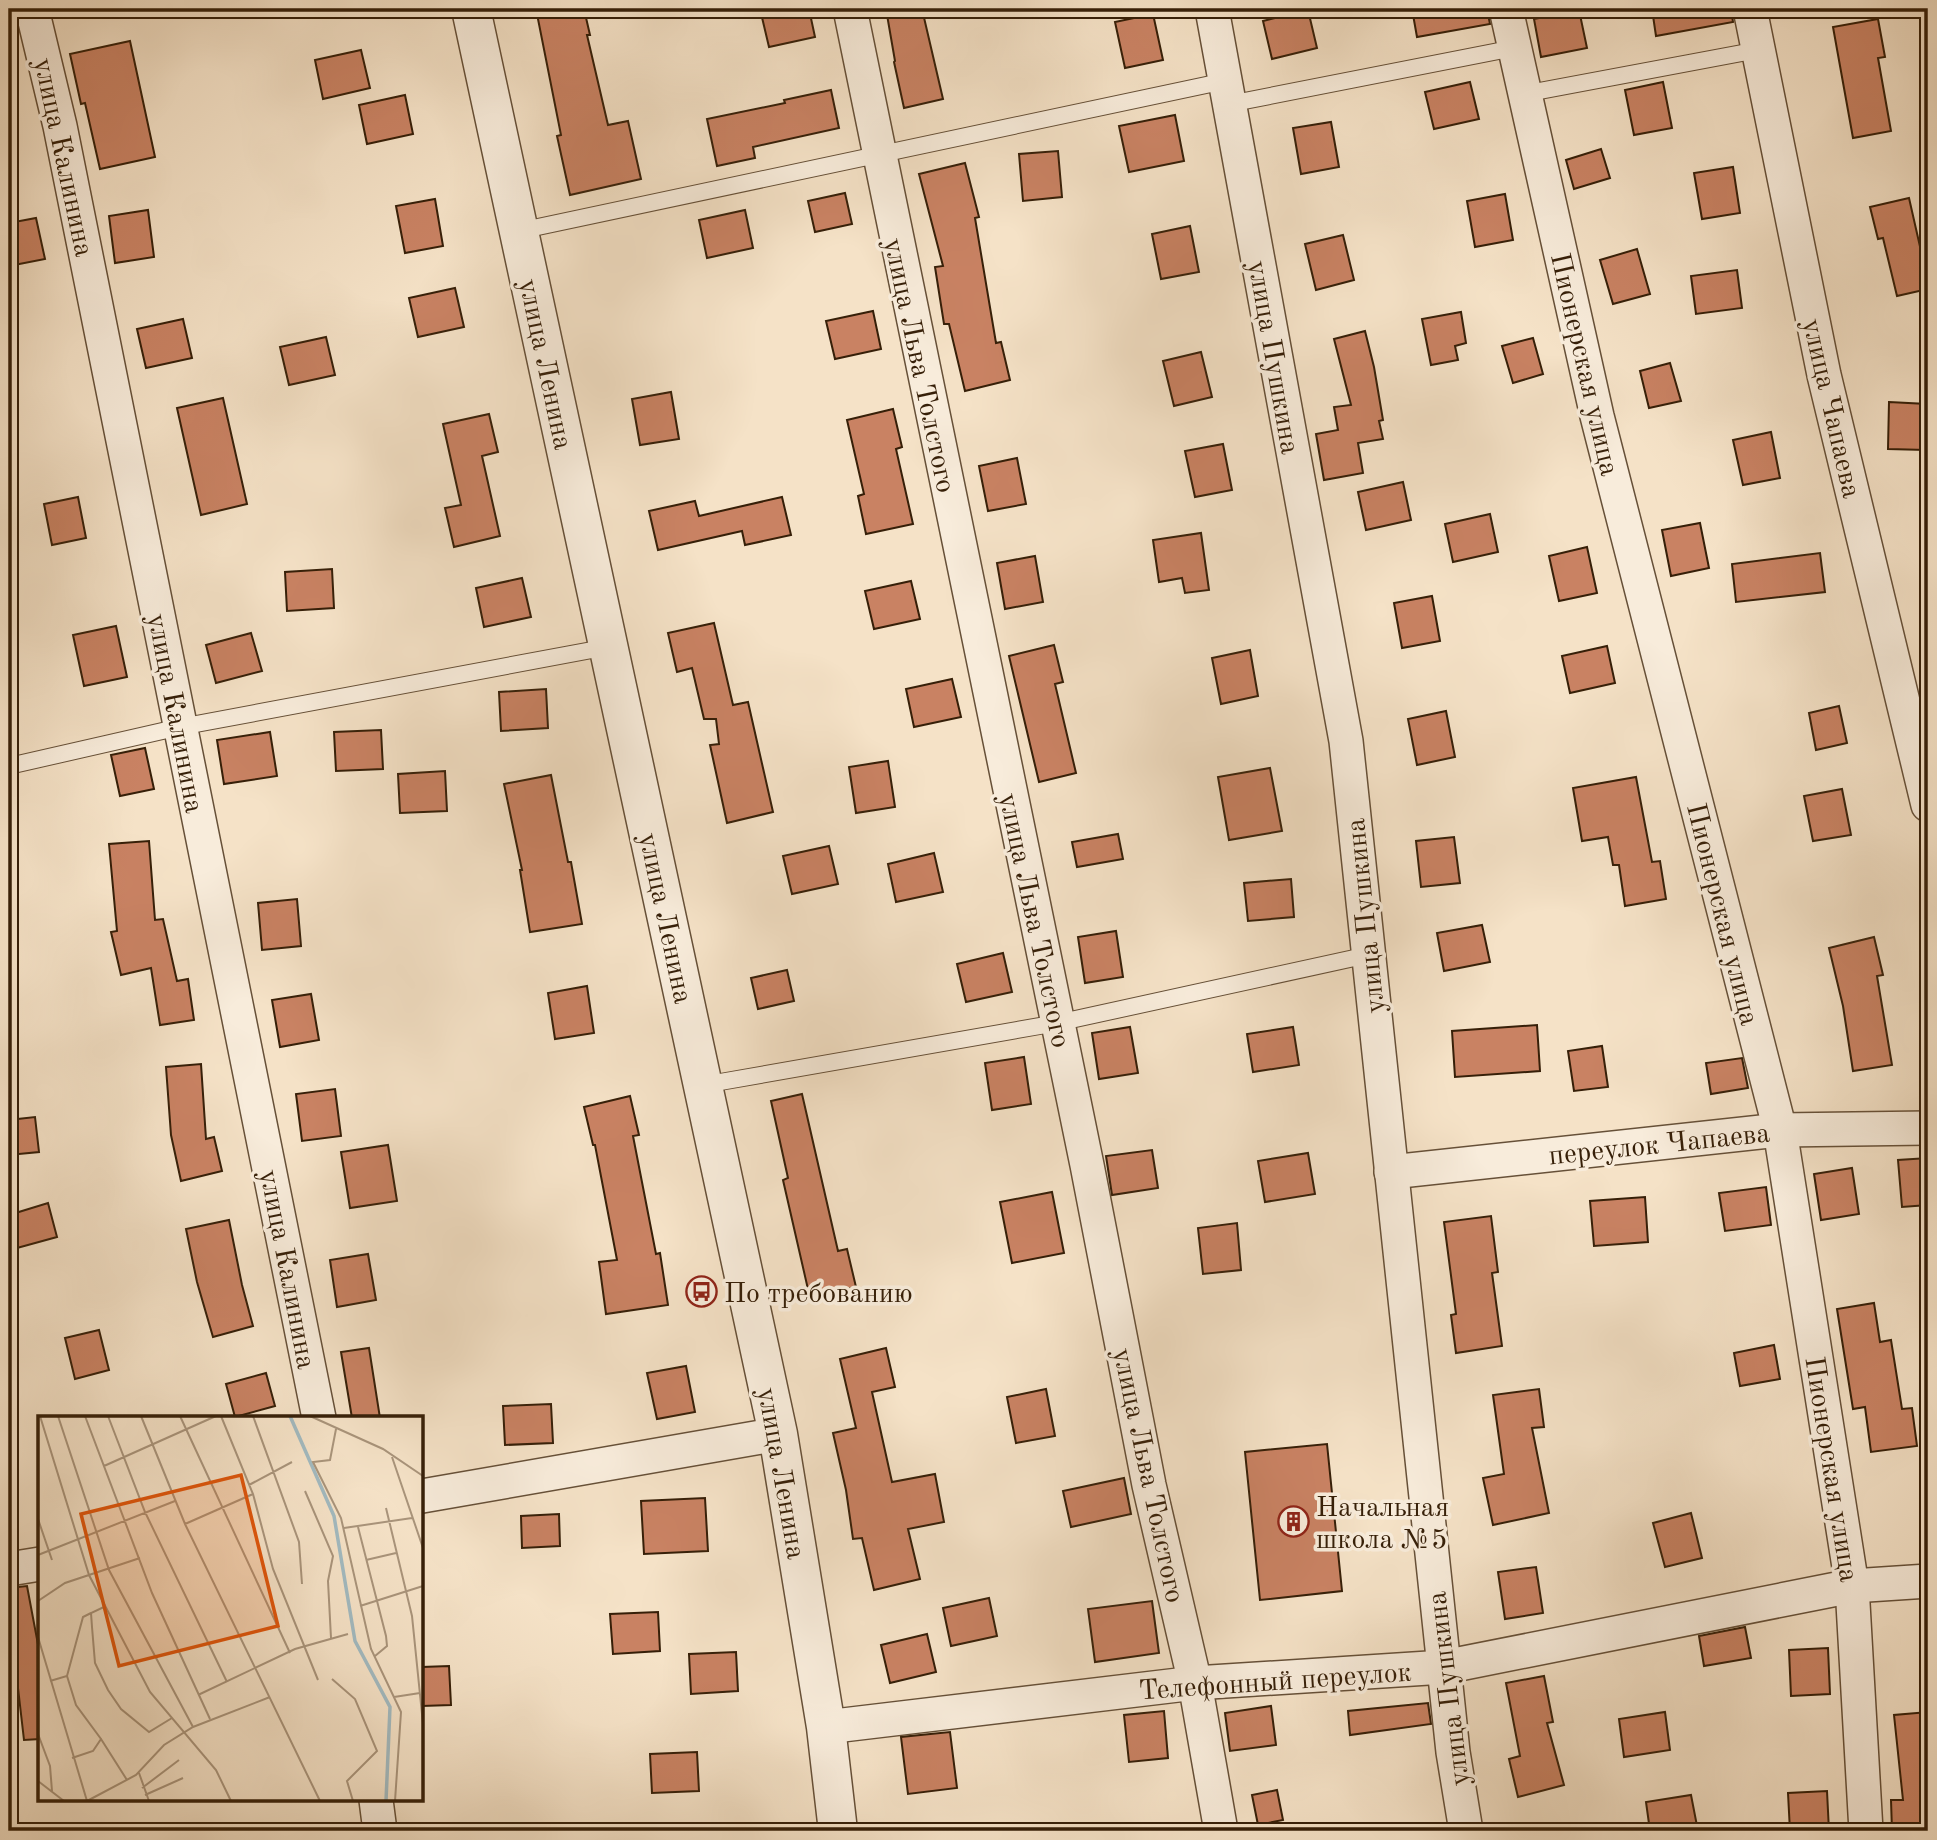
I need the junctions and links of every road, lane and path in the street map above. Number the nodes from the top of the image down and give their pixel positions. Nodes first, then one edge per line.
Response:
1 (32, 9) edge
2 (471, 9) edge
3 (850, 9) edge
4 (1212, 9) edge
5 (1506, 9) edge
6 (1750, 9) edge
7 (1514, 48) junction
8 (1758, 51) junction
9 (1227, 93) junction
10 (1524, 94) junction
11 (878, 156) junction
12 (519, 231) junction
13 (608, 646) junction
14 (1919, 726) edge
15 (180, 727) junction
16 (9, 766) edge
17 (1928, 806) edge
18 (1368, 954) junction
19 (1057, 1023) junction
20 (703, 1085) junction
21 (1928, 1128) edge
22 (1780, 1130) junction
23 (1391, 1172) junction
24 (319, 1416) edge
25 (778, 1434) junction
26 (424, 1496) edge
27 (38, 1564) edge
28 (9, 1569) edge
29 (1928, 1581) edge
30 (1853, 1586) junction
31 (1444, 1667) junction
32 (1195, 1683) junction
33 (826, 1727) junction
34 (376, 1801) edge
35 (380, 1831) edge
36 (838, 1831) edge
37 (1220, 1831) edge
38 (1466, 1831) edge
39 (1866, 1831) edge

1 - 15 street, улица Калинина
2 - 12 street, улица Ленина
3 - 11 street, улица Льва Толстого
4 - 9 street, улица Пушкина
5 - 7 street, Пионерская улица
6 - 8 street, улица Чапаева
7 - 9 lane
7 - 10 street, Пионерская улица
8 - 10 lane
8 - 14 street, улица Чапаева
9 - 11 lane
9 - 18 street, улица Пушкина
10 - 22 street, Пионерская улица
11 - 12 lane
11 - 19 street, улица Льва Толстого
12 - 13 street, улица Ленина
13 - 15 lane
13 - 20 street, улица Ленина
14 - 17 street, улица Чапаева
15 - 16 lane
15 - 24 street, улица Калинина
18 - 19 lane
18 - 23 street, улица Пушкина
19 - 20 lane
19 - 32 street, улица Льва Толстого
20 - 25 street, улица Ленина
21 - 22 street, переулок Чапаева
22 - 23 street, переулок Чапаева
22 - 30 street, Пионерская улица
23 - 31 street, улица Пушкина
25 - 26 street
25 - 33 street, улица Ленина
27 - 28 street
29 - 30 street, Телефонный переулок
30 - 31 street, Телефонный переулок
30 - 39 street, Пионерская улица
31 - 32 street, Телефонный переулок
31 - 38 street, улица Пушкина
32 - 33 street, Телефонный переулок
32 - 37 street, улица Льва Толстого
33 - 36 street, улица Ленина
34 - 35 street

